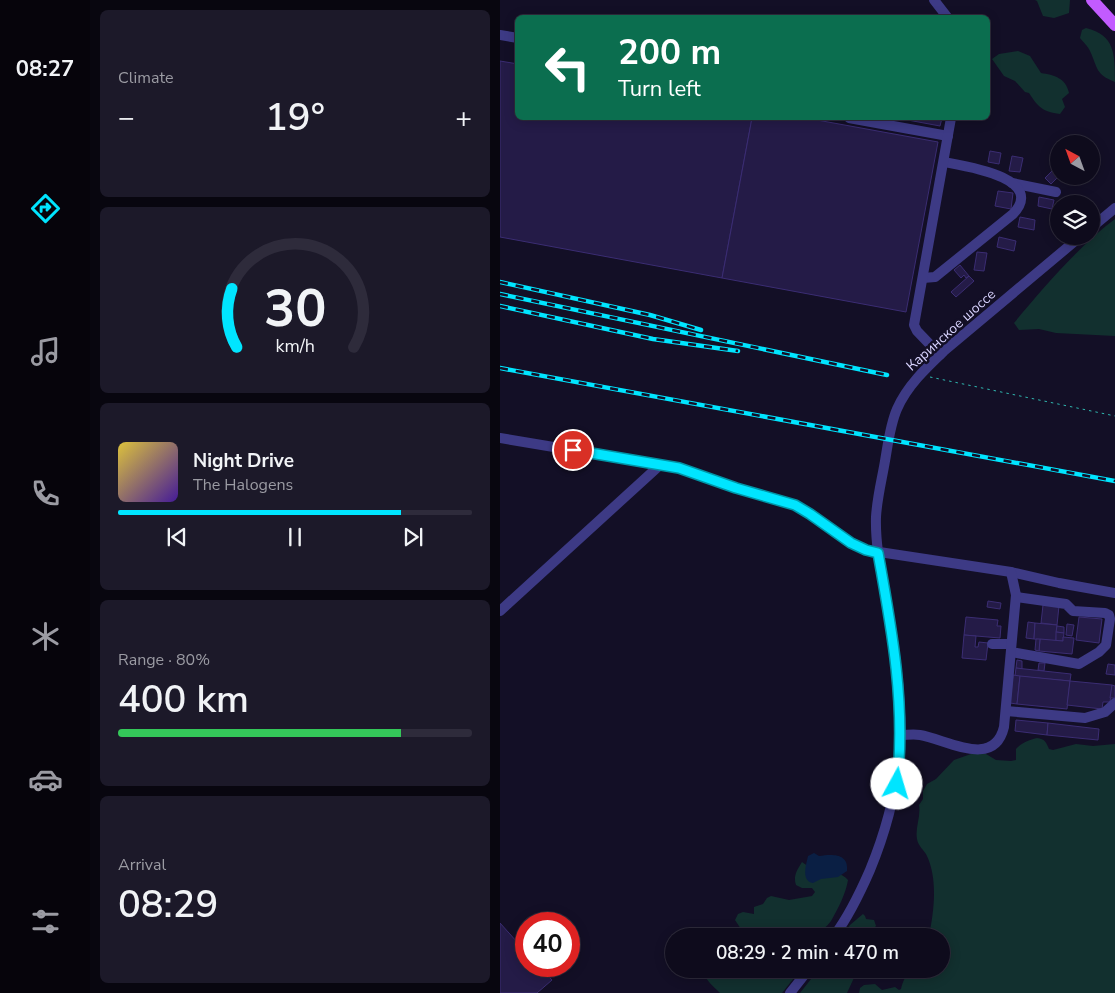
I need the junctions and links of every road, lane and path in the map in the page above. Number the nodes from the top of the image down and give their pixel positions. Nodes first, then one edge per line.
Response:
1 (1092, 0) edge
2 (939, 2) edge
3 (946, 15) edge
4 (1115, 25) edge
5 (500, 35) edge
6 (515, 38) edge
7 (860, 120) edge
8 (951, 120) edge
9 (948, 136) junction
10 (944, 162) junction
11 (1012, 183) junction
12 (1056, 192) dead end
13 (1115, 208) edge
14 (1100, 220) edge
15 (1070, 245) edge
16 (923, 278) junction
17 (940, 355) junction
18 (920, 375) junction
19 (1115, 416) edge
20 (500, 438) edge
21 (660, 465) junction
22 (878, 553) junction
23 (1011, 572) junction
24 (1115, 592) edge
25 (1016, 597) junction
26 (500, 611) edge
27 (992, 644) dead end
28 (1011, 648) junction
29 (1115, 703) edge
30 (1006, 711) junction
31 (901, 735) junction
32 (840, 928) edge
33 (802, 978) edge
34 (790, 993) edge

1 - 4 main road
2 - 3 street
5 - 6 street
7 - 9 street
8 - 9 street
9 - 10 street
10 - 11 street
10 - 16 street
11 - 12 street
11 - 16 street
13 - 14 street
15 - 17 street, Каринское шоссе
16 - 17 street
17 - 18 street, Каринское шоссе
18 - 19 path
18 - 22 street, Каринское шоссе
20 - 21 street
21 - 22 street
21 - 26 street
22 - 23 street
22 - 31 street, Каринское шоссе
23 - 24 street
23 - 25 street
25 - 28 street
25 - 28 street
27 - 28 street
28 - 30 street
29 - 30 street
30 - 31 street
31 - 32 street, Каринское шоссе
33 - 34 street

